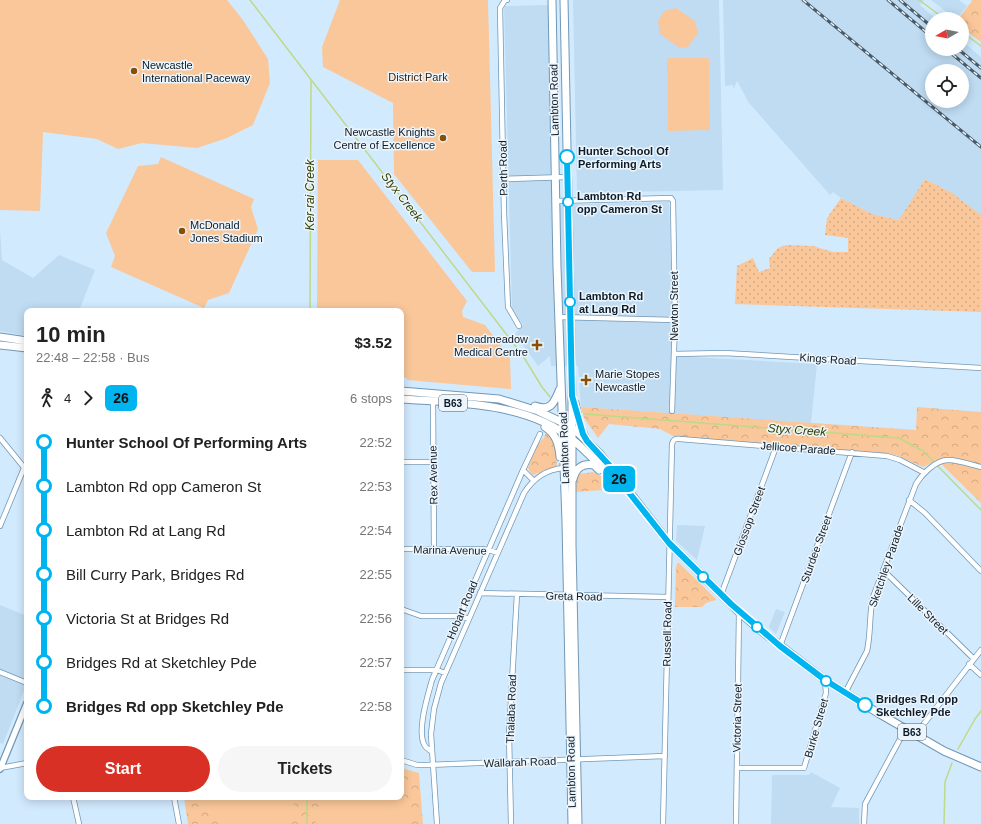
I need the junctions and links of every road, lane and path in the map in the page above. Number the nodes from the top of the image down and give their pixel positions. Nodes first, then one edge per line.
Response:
1 (507, 0) edge
2 (552, 0) edge
3 (564, 0) edge
4 (556, 177) junction
5 (568, 177) junction
6 (504, 179) junction
7 (568, 200) junction
8 (556, 201) junction
9 (559, 317) junction
10 (571, 317) junction
11 (675, 320) junction
12 (519, 326) dead end
13 (0, 337) edge
14 (24, 341) edge
15 (0, 345) edge
16 (24, 348) edge
17 (674, 354) junction
18 (981, 368) edge
19 (562, 386) junction
20 (404, 391) edge
21 (572, 396) junction
22 (404, 399) edge
23 (433, 401) junction
24 (514, 404) junction
25 (672, 411) dead end
26 (538, 420) junction
27 (563, 422) junction
28 (572, 427) junction
29 (540, 434) dead end
30 (564, 434) junction
31 (0, 438) edge
32 (572, 439) junction
33 (587, 441) junction
34 (672, 444) joint
35 (776, 447) junction
36 (852, 452) junction
37 (404, 462) edge
38 (432, 462) junction
39 (24, 467) edge
40 (981, 467) edge
41 (564, 468) junction
42 (523, 470) junction
43 (923, 472) junction
44 (24, 473) edge
45 (606, 473) junction
46 (534, 480) junction
47 (572, 485) junction
48 (627, 490) junction
49 (909, 500) junction
50 (0, 526) edge
51 (669, 543) junction
52 (404, 549) edge
53 (434, 549) junction
54 (489, 550) junction
55 (498, 553) junction
56 (883, 570) junction
57 (981, 571) edge
58 (480, 593) junction
59 (517, 594) junction
60 (721, 594) junction
61 (571, 596) junction
62 (668, 598) junction
63 (404, 610) edge
64 (739, 612) junction
65 (460, 616) junction
66 (469, 619) junction
67 (780, 646) junction
68 (981, 650) edge
69 (974, 659) junction
70 (969, 664) junction
71 (404, 670) edge
72 (437, 670) junction
73 (0, 672) edge
74 (445, 673) junction
75 (981, 675) edge
76 (825, 680) junction
77 (24, 682) edge
78 (835, 686) junction
79 (826, 693) junction
80 (845, 693) junction
81 (24, 710) edge
82 (906, 728) junction
83 (916, 734) junction
84 (432, 752) junction
85 (664, 756) junction
86 (574, 760) junction
87 (404, 761) edge
88 (509, 762) junction
89 (24, 764) edge
90 (432, 765) junction
91 (981, 767) edge
92 (0, 768) edge
93 (737, 768) junction
94 (74, 800) edge
95 (175, 800) edge
96 (79, 824) edge
97 (179, 824) edge
98 (437, 824) edge
99 (510, 824) edge
100 (572, 824) edge
101 (578, 824) edge
102 (663, 824) edge
103 (736, 824) edge
104 (864, 824) edge

1 - 6 street, Perth Road
2 - 4 main road, Lambton Road
3 - 5 main road, Lambton Road
4 - 5 street
4 - 6 street
4 - 8 main road, Lambton Road
5 - 7 main road, Lambton Road
6 - 12 street, Perth Road
7 - 8 street
7 - 10 main road, Lambton Road
7 - 11 street, Newton Street
8 - 9 main road, Lambton Road
9 - 10 street
9 - 19 main road, Lambton Road
10 - 11 street
10 - 21 main road, Lambton Road
11 - 17 street, Newton Street
13 - 14 main road
15 - 16 main road
17 - 18 street, Kings Road
17 - 25 street, Newton Street
19 - 24 main road
19 - 27 main road, Lambton Road
20 - 24 main road, B63
21 - 28 main road, Lambton Road
21 - 33 main road
22 - 23 main road, B63
23 - 26 main road, B63
23 - 38 street, Rex Avenue
24 - 27 main road, B63
26 - 30 main road, B63
26 - 41 main road
27 - 28 main road, B63
27 - 30 main road, Lambton Road
28 - 32 main road, Lambton Road
28 - 33 main road, B63
29 - 42 street, Hobart Road
30 - 32 main road, B63
30 - 41 main road, Lambton Road
31 - 39 street
32 - 45 main road, B63
32 - 47 main road, Lambton Road
33 - 48 main road, B63
34 - 35 street, Jellicoe Parade
34 - 51 street, Russell Road
35 - 36 street, Jellicoe Parade
35 - 60 street, Glossop Street
36 - 43 street, Jellicoe Parade
36 - 67 street, Sturdee Street
37 - 38 street
38 - 53 street, Rex Avenue
40 - 43 street
41 - 46 street, Hobart Road
41 - 61 main road, Lambton Road
42 - 46 street
42 - 54 street, Hobart Road
43 - 49 street, Sketchley Parade
44 - 50 street
45 - 47 main road
45 - 48 main road, B63
46 - 55 street, Hobart Road
47 - 61 main road, Lambton Road
48 - 51 main road, B63
49 - 56 street, Sketchley Parade
49 - 57 street
51 - 60 main road, B63
51 - 62 street, Russell Road
52 - 53 street, Marina Avenue
53 - 54 street, Marina Avenue
54 - 55 street, Marina Avenue
54 - 65 street, Hobart Road
55 - 58 street, Hobart Road
56 - 69 street, Lille Street
56 - 80 street, Sketchley Parade
58 - 59 street, Greta Road
58 - 66 street, Hobart Road
59 - 61 street, Greta Road
59 - 88 street, Thalaba Road
60 - 64 main road, B63
61 - 62 street, Greta Road
61 - 86 main road, Lambton Road
62 - 85 street, Russell Road
63 - 65 street
64 - 67 main road, B63
64 - 93 street, Victoria Street
65 - 66 street
65 - 72 street, Hobart Road
66 - 74 street, Hobart Road
67 - 76 main road, B63
68 - 69 street
69 - 70 street
70 - 75 street
70 - 83 street
71 - 72 street
72 - 74 street
72 - 84 street, Hobart Road
73 - 77 street
74 - 84 street, Hobart Road
76 - 78 main road, B63
76 - 79 street, Burke Street
78 - 79 street, Burke Street
78 - 80 main road, B63
79 - 93 street, Burke Street
80 - 82 main road, B63
81 - 92 street
82 - 83 main road, B63
82 - 104 street
83 - 91 main road, B63
84 - 90 street, Hobart Road
85 - 86 street, Wallarah Road
85 - 102 street, Russell Road
86 - 88 street, Wallarah Road
86 - 100 main road, Lambton Road
86 - 101 main road, Lambton Road
87 - 90 street, Wallarah Road
88 - 90 street, Wallarah Road
88 - 99 street, Thalaba Road
89 - 92 street
90 - 98 street, Hobart Road
93 - 103 street, Victoria Street
94 - 96 street
95 - 97 street

